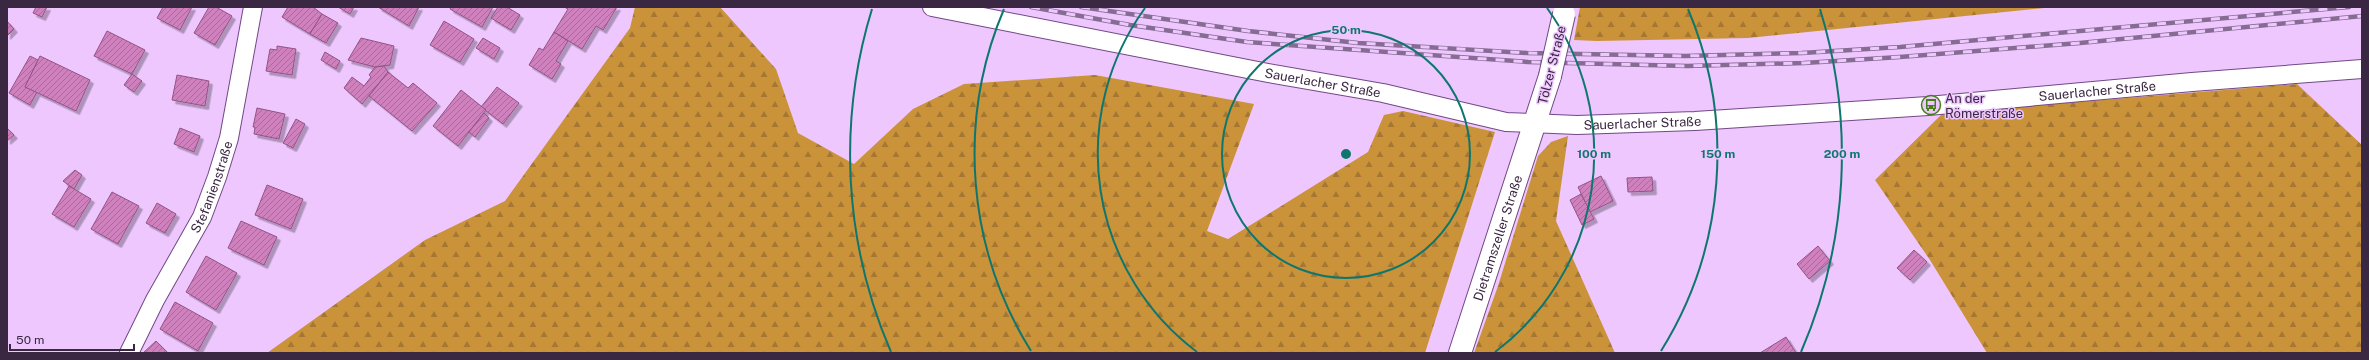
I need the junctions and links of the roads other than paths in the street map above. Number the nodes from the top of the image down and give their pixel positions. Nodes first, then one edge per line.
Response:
1 (254, 7) edge
2 (932, 7) edge
3 (1565, 11) edge
4 (2362, 69) edge
5 (1536, 123) junction
6 (128, 353) edge
7 (1460, 353) edge

1 - 6 street, Stefanienstraße
2 - 5 street, Sauerlacher Straße
3 - 5 main road, Tölzer Straße, bridge
4 - 5 street, Sauerlacher Straße
5 - 7 main road, Dietramszeller Straße

